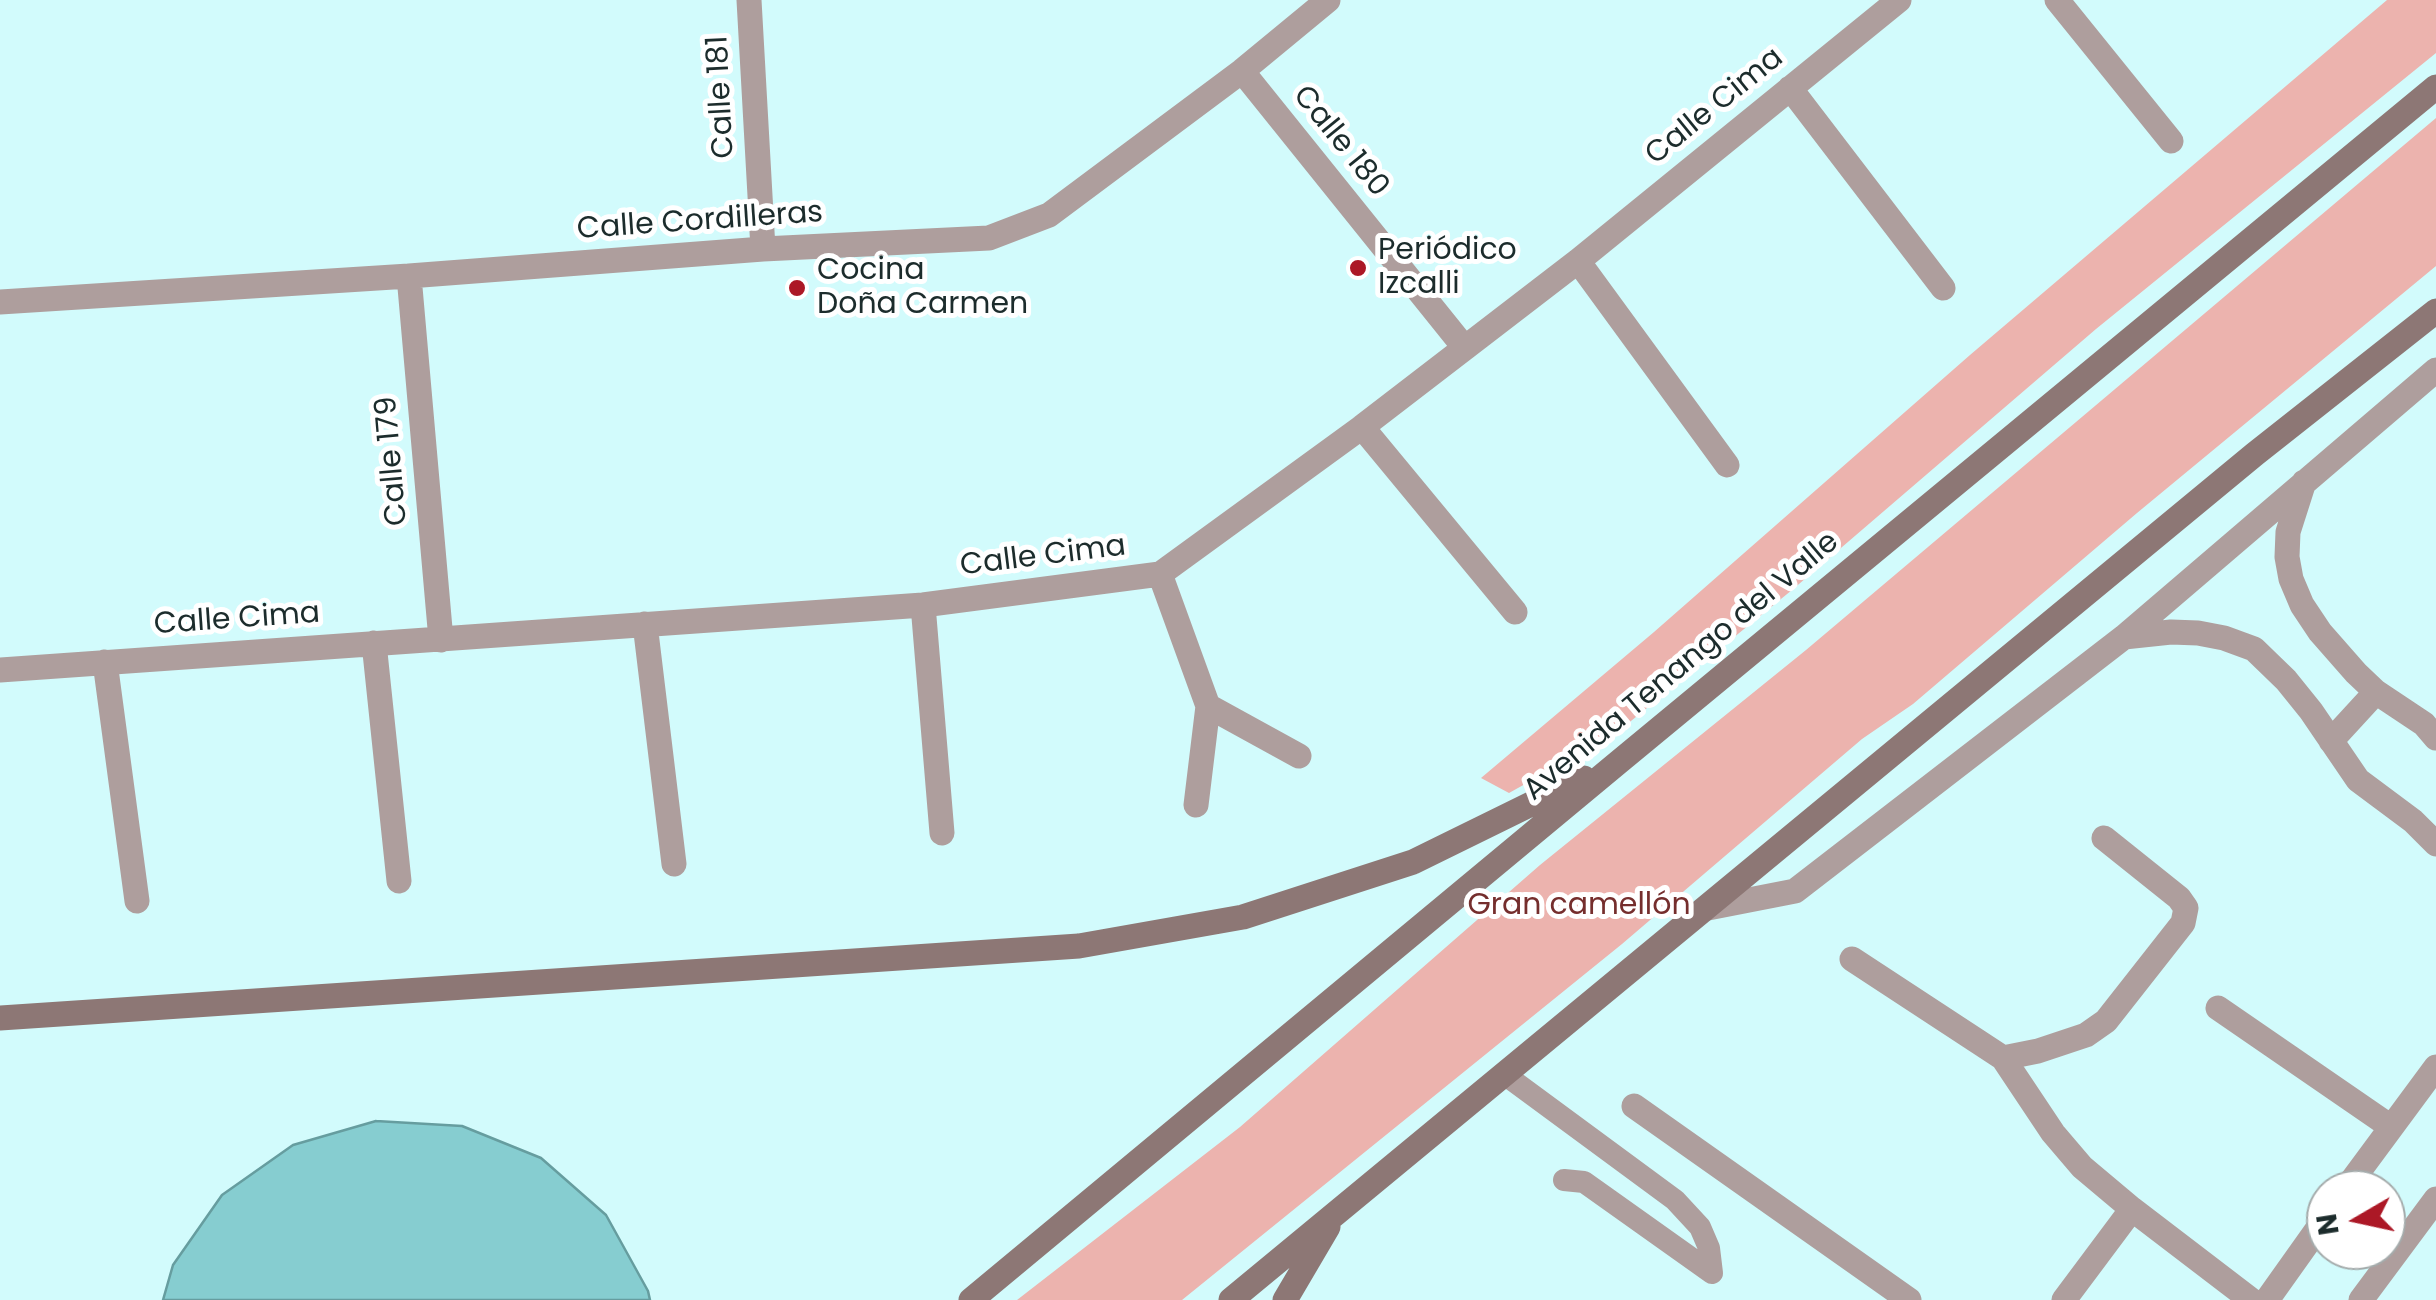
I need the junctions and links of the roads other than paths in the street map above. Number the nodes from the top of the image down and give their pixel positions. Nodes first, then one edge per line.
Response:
1 (749, 0) edge
2 (1328, 0) edge
3 (1899, 0) edge
4 (2057, 0) edge
5 (1242, 72) junction
6 (2436, 87) edge
7 (1790, 88) junction
8 (2172, 141) dead end
9 (763, 249) junction
10 (1578, 260) junction
11 (408, 276) junction
12 (1943, 288) dead end
13 (0, 302) edge
14 (2436, 311) edge
15 (1464, 347) junction
16 (2436, 370) edge
17 (1362, 427) junction
18 (1727, 465) dead end
19 (2304, 482) junction
20 (1160, 574) junction
21 (923, 605) junction
22 (1515, 612) dead end
23 (644, 624) junction
24 (2124, 637) junction
25 (441, 640) junction
26 (374, 643) junction
27 (105, 662) junction
28 (0, 670) edge
29 (2376, 692) junction
30 (1208, 706) junction
31 (2436, 738) edge
32 (2331, 742) junction
33 (1299, 756) dead end
34 (1620, 760) junction
35 (1196, 805) dead end
36 (942, 834) dead end
37 (2104, 838) dead end
38 (2436, 844) edge
39 (674, 864) dead end
40 (400, 881) dead end
41 (137, 901) dead end
42 (1708, 908) junction
43 (1852, 959) dead end
44 (2218, 1008) dead end
45 (0, 1018) edge
46 (2004, 1058) junction
47 (2436, 1066) edge
48 (1504, 1074) junction
49 (1634, 1106) dead end
50 (2391, 1128) junction
51 (2361, 1170) edge
52 (1564, 1180) dead end
53 (2436, 1198) edge
54 (1338, 1210) junction
55 (2132, 1210) junction
56 (2306, 1245) edge
57 (971, 1300) edge
58 (1231, 1300) edge
59 (1284, 1300) edge
60 (1909, 1300) edge
61 (2064, 1300) edge
62 (2251, 1300) edge
63 (2266, 1300) edge
64 (2361, 1300) edge

1 - 9 street, Calle 181
2 - 5 street, Calle Cordilleras
3 - 7 street, Calle Cima
4 - 8 street
5 - 9 street, Calle Cordilleras
5 - 15 street, Calle 180
6 - 34 main road, Avenida Tenango del Valle
7 - 10 street, Calle Cima
7 - 12 street
9 - 11 street, Calle Cordilleras
10 - 15 street, Calle Cima
10 - 18 street
11 - 13 street, Calle Cordilleras
11 - 25 street, Calle 179
14 - 42 main road
15 - 17 street, Calle Cima
16 - 19 street
17 - 20 street, Calle Cima
17 - 22 street
19 - 24 street
19 - 29 street
20 - 21 street, Calle Cima
20 - 30 street
21 - 23 street, Calle Cima
21 - 36 street
23 - 25 street, Calle Cima
23 - 39 street
24 - 32 street
24 - 42 street
25 - 26 street, Calle Cima
26 - 27 street, Calle Cima
26 - 40 street
27 - 28 street, Calle Cima
27 - 41 street
29 - 31 street
29 - 32 street
30 - 33 street
30 - 35 street
32 - 38 street
34 - 45 main road
34 - 57 main road, Avenida Tenango del Valle
37 - 46 street
42 - 48 main road
43 - 46 street
44 - 50 street
46 - 55 street
47 - 50 street
48 - 52 lane
48 - 54 main road
49 - 60 street
50 - 51 street
53 - 64 street
54 - 58 main road
54 - 59 main road
55 - 61 street
55 - 62 street
56 - 63 street

